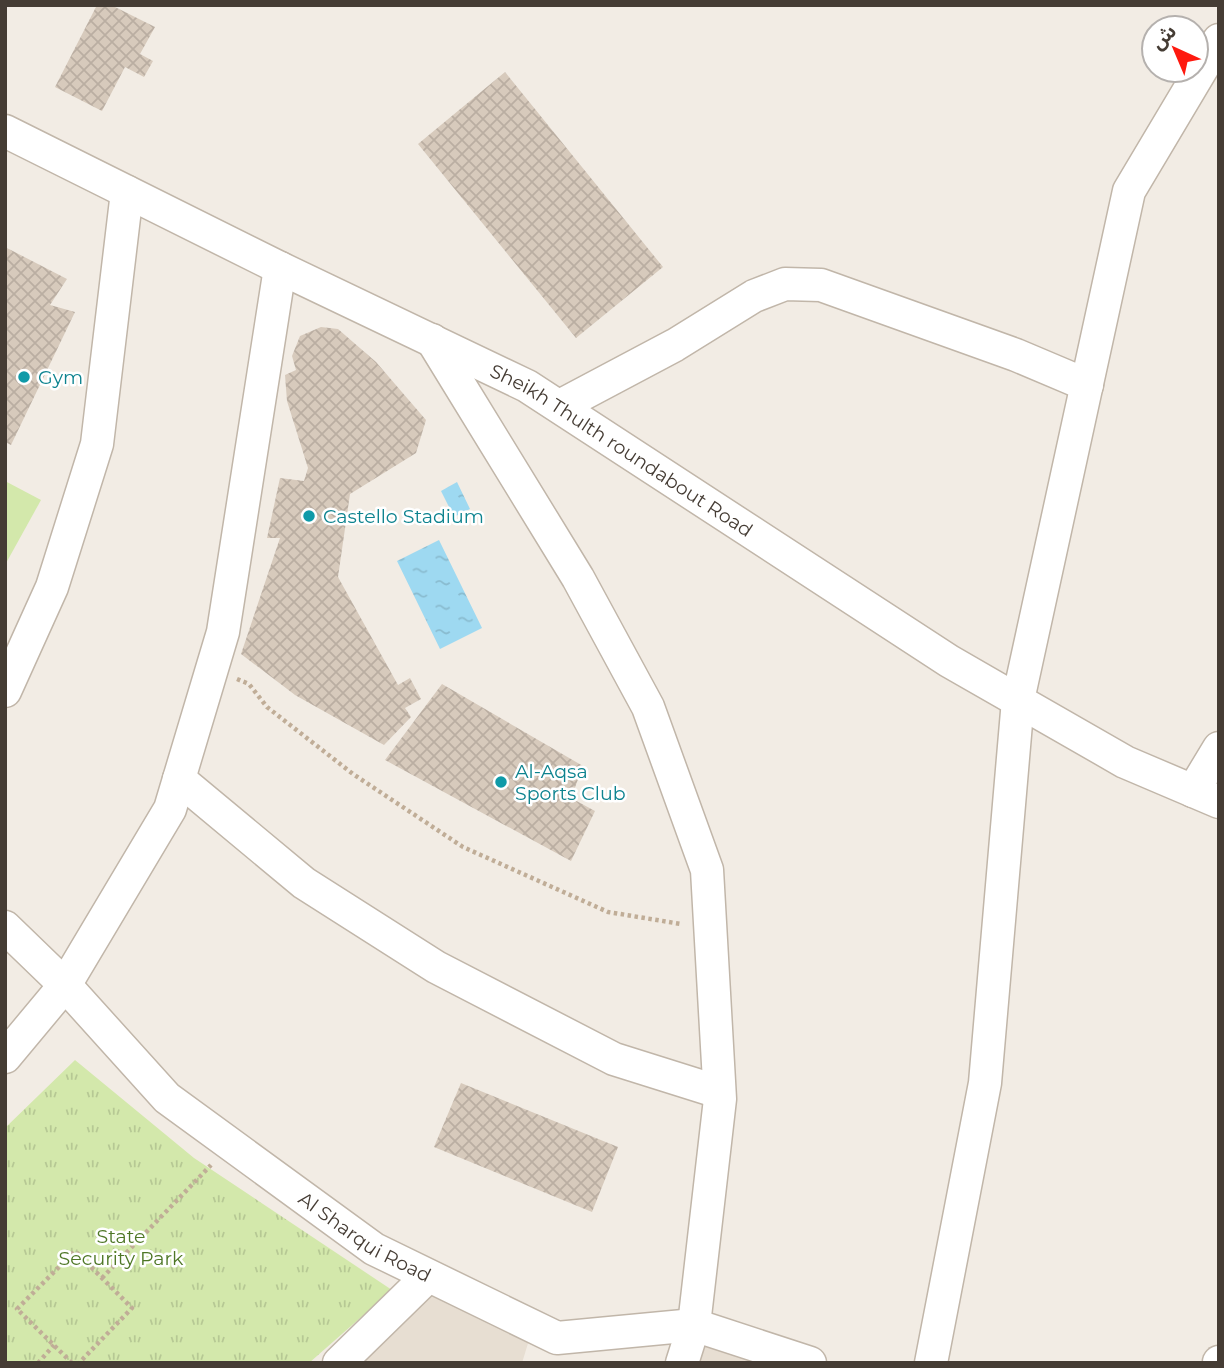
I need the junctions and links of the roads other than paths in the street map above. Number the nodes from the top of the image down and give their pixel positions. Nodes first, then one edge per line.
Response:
1 (1219, 40) edge
2 (5, 131) edge
3 (127, 192) junction
4 (280, 268) junction
5 (432, 340) junction
6 (1087, 385) junction
7 (560, 406) junction
8 (5, 691) edge
9 (1018, 700) junction
10 (1219, 748) edge
11 (179, 779) junction
12 (1206, 796) edge
13 (5, 927) edge
14 (65, 985) junction
15 (5, 1057) edge
16 (719, 1092) junction
17 (428, 1276) junction
18 (694, 1325) junction
19 (353, 1358) edge
20 (682, 1363) edge
21 (810, 1363) edge
22 (931, 1363) edge

1 - 6 street
2 - 3 street, Sheikh Thulth roundabout Road
3 - 4 street, Sheikh Thulth roundabout Road
3 - 8 street
4 - 5 street, Sheikh Thulth roundabout Road
4 - 11 street
5 - 7 street, Sheikh Thulth roundabout Road
5 - 16 street
6 - 7 street
6 - 9 street
7 - 9 street, Sheikh Thulth roundabout Road
9 - 12 street, Sheikh Thulth roundabout Road
9 - 22 street
10 - 12 street
11 - 14 street
11 - 16 street
13 - 14 street, Al Sharqui Road
14 - 15 street
14 - 17 street, Al Sharqui Road
16 - 18 street
17 - 18 street, Al Sharqui Road
17 - 19 street
18 - 20 street
18 - 21 street, Al Sharqui Road

